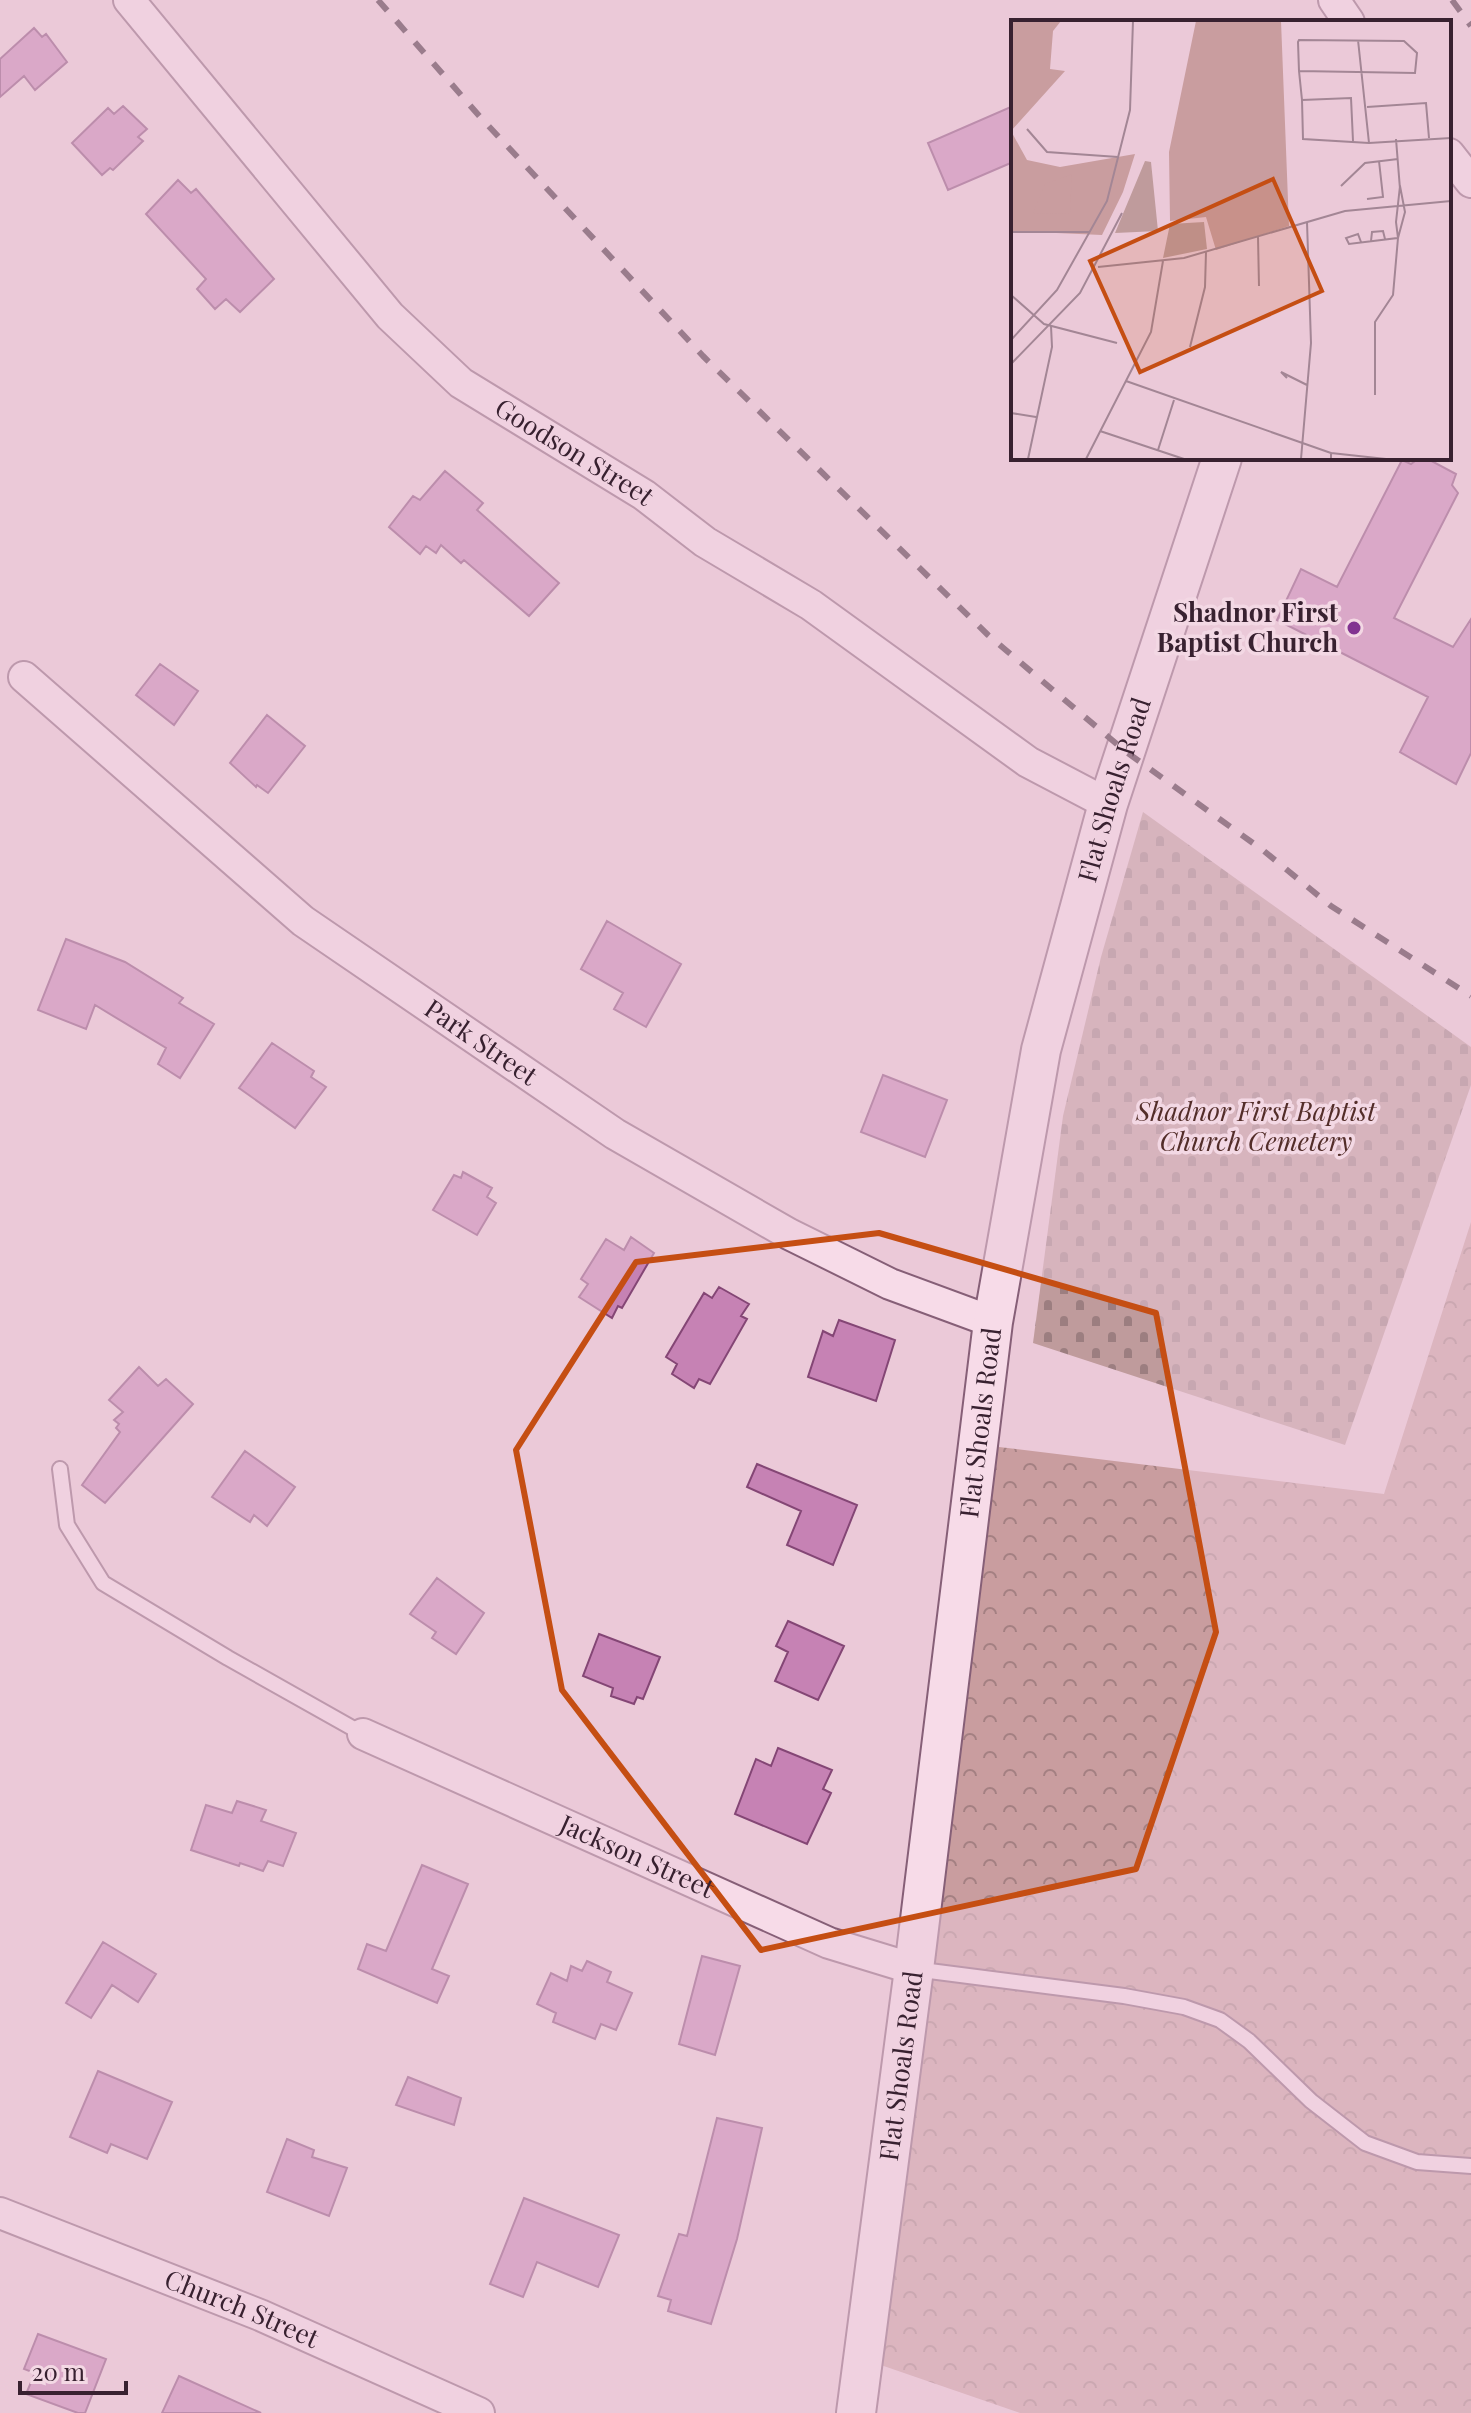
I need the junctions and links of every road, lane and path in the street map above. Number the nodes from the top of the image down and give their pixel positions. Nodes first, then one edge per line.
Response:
1 (129, 0) edge
2 (1334, 0) edge
3 (1348, 20) edge
4 (1221, 460) edge
5 (24, 677) dead end
6 (1108, 804) junction
7 (993, 1322) junction
8 (60, 1469) dead end
9 (363, 1734) joint
10 (914, 1969) junction
11 (1471, 2166) edge
12 (0, 2213) edge
13 (479, 2413) edge
14 (856, 2413) edge

1 - 6 street, Goodson Street
2 - 3 street
4 - 6 street, Flat Shoals Road
5 - 7 street, Park Street
6 - 7 street, Flat Shoals Road
7 - 10 street, Flat Shoals Road
8 - 9 lane
9 - 10 street, Jackson Street
10 - 11 lane
10 - 14 street, Flat Shoals Road
12 - 13 street, Church Street

